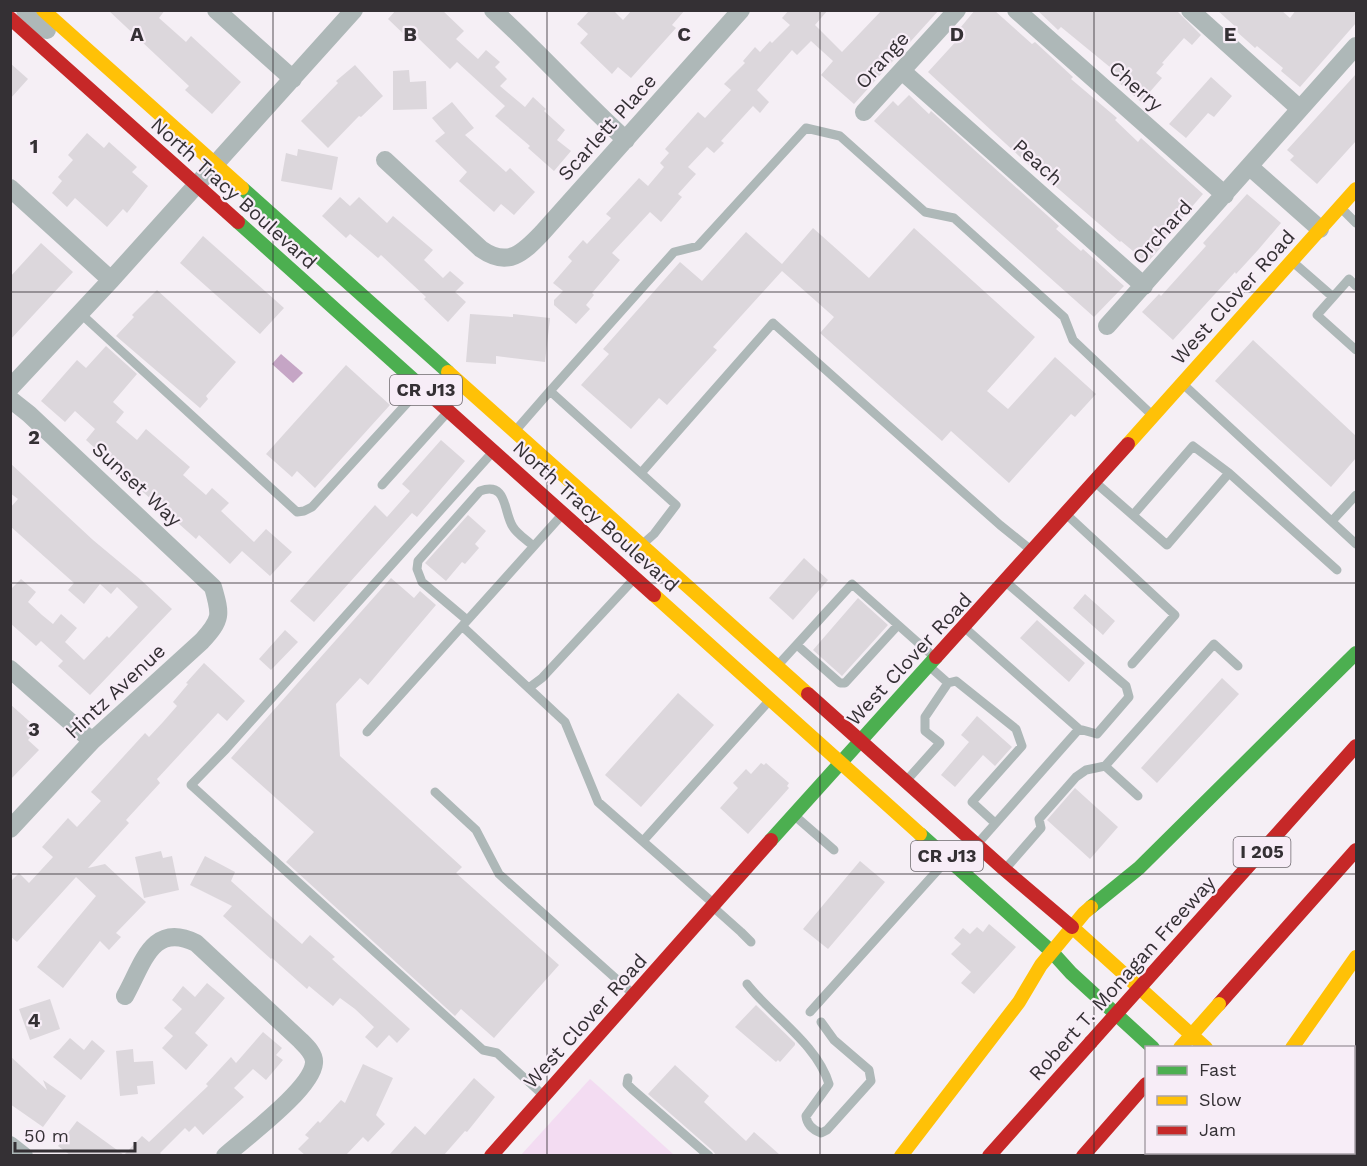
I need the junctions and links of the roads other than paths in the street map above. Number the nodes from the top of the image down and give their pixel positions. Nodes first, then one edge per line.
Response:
1 (25, 10) edge
2 (43, 10) edge
3 (216, 10) edge
4 (354, 10) edge
5 (493, 10) edge
6 (741, 10) edge
7 (957, 10) edge
8 (1016, 10) edge
9 (1190, 10) edge
10 (10, 18) edge
11 (1356, 46) edge
12 (88, 51) junction
13 (902, 71) junction
14 (293, 79) junction
15 (1300, 109) junction
16 (864, 112) dead end
17 (626, 140) junction
18 (385, 160) dead end
19 (216, 165) junction
20 (1250, 167) junction
21 (197, 185) junction
22 (10, 188) edge
23 (1356, 189) edge
24 (1225, 195) junction
25 (1340, 207) junction
26 (1356, 223) edge
27 (1320, 229) junction
28 (1292, 261) junction
29 (1356, 271) edge
30 (1349, 279) junction
31 (111, 280) junction
32 (1144, 286) junction
33 (1356, 286) edge
34 (1334, 297) junction
35 (80, 313) junction
36 (1107, 326) dead end
37 (1356, 350) edge
38 (431, 376) junction
39 (1182, 384) junction
40 (10, 388) edge
41 (550, 392) junction
42 (10, 399) edge
43 (458, 400) junction
44 (1154, 416) junction
45 (514, 432) junction
46 (494, 450) junction
47 (507, 462) junction
48 (529, 468) dead end
49 (641, 473) junction
50 (1229, 473) junction
51 (1095, 482) junction
52 (382, 485) dead end
53 (1356, 495) edge
54 (563, 513) junction
55 (1066, 514) junction
56 (1133, 515) junction
57 (1332, 521) junction
58 (1356, 544) edge
59 (533, 546) junction
60 (636, 547) junction
61 (1033, 551) junction
62 (1337, 570) dead end
63 (650, 577) dead end
64 (635, 578) junction
65 (1006, 582) junction
66 (219, 610) joint
67 (465, 623) junction
68 (898, 625) junction
69 (964, 628) junction
70 (726, 636) dead end
71 (751, 643) junction
72 (797, 645) junction
73 (1356, 653) edge
74 (931, 661) junction
75 (1132, 664) dead end
76 (777, 666) junction
77 (1239, 666) dead end
78 (10, 669) edge
79 (948, 683) junction
80 (530, 687) junction
81 (771, 700) junction
82 (1079, 729) junction
83 (367, 732) dead end
84 (860, 740) junction
85 (92, 741) junction
86 (1356, 746) edge
87 (841, 762) junction
88 (1105, 766) junction
89 (906, 782) junction
90 (435, 792) dead end
91 (1138, 796) dead end
92 (794, 814) junction
93 (995, 823) junction
94 (10, 829) edge
95 (642, 841) junction
96 (976, 845) junction
97 (834, 850) dead end
98 (1356, 850) edge
99 (949, 858) junction
100 (1005, 870) junction
101 (714, 906) junction
102 (1072, 927) junction
103 (751, 942) dead end
104 (1052, 952) junction
105 (1356, 957) edge
106 (747, 984) dead end
107 (634, 995) junction
108 (125, 996) dead end
109 (810, 1012) dead end
110 (821, 1022) dead end
111 (1152, 1046) edge
112 (1181, 1046) edge
113 (1205, 1046) edge
114 (1293, 1046) edge
115 (628, 1078) dead end
116 (1144, 1087) edge
117 (544, 1096) junction
118 (10, 1144) edge
119 (24, 1155) edge
120 (225, 1155) edge
121 (491, 1155) edge
122 (709, 1155) edge
123 (901, 1155) edge
124 (989, 1155) edge
125 (1083, 1155) edge

1 - 12 street
2 - 12 main road, North Tracy Boulevard / CR J13
3 - 14 street
4 - 14 street
5 - 17 street
6 - 17 street, Scarlett Place
7 - 13 street, Orange
8 - 24 street, Cherry
9 - 15 street
10 - 21 main road, North Tracy Boulevard / CR J13
11 - 15 street, Orchard
12 - 19 main road, North Tracy Boulevard / CR J13
13 - 16 street, Orange
13 - 32 street, Peach
14 - 19 street
15 - 20 street, Orchard
17 - 18 street, Scarlett Place
19 - 21 street
19 - 38 main road, North Tracy Boulevard / CR J13
20 - 24 street, Orchard
20 - 27 street
21 - 31 street
21 - 38 main road, North Tracy Boulevard / CR J13
22 - 31 street
23 - 25 main road, West Clover Road
24 - 32 street, Orchard
25 - 26 lane
25 - 27 main road, West Clover Road
27 - 28 main road, West Clover Road
28 - 34 lane
28 - 39 main road, West Clover Road
29 - 30 lane
30 - 33 lane
30 - 34 lane
31 - 35 street
32 - 36 street, Orchard
34 - 37 lane
35 - 38 lane
35 - 40 street
38 - 43 main road, North Tracy Boulevard / CR J13
38 - 43 main road, North Tracy Boulevard / CR J13
39 - 44 main road, West Clover Road
39 - 57 lane
41 - 44 lane
41 - 45 lane
41 - 49 lane
42 - 66 street, Sunset Way
43 - 45 main road, North Tracy Boulevard / CR J13
43 - 46 main road, North Tracy Boulevard / CR J13
43 - 52 lane
44 - 51 main road, West Clover Road
45 - 60 main road, North Tracy Boulevard / CR J13
46 - 47 main road, North Tracy Boulevard / CR J13
46 - 117 lane
47 - 48 lane
47 - 54 main road, North Tracy Boulevard / CR J13
49 - 60 lane
49 - 61 lane
50 - 56 lane
50 - 56 lane
50 - 62 lane
51 - 55 main road, West Clover Road
51 - 56 lane
53 - 57 lane
54 - 59 lane
54 - 64 main road, North Tracy Boulevard / CR J13
55 - 61 main road, West Clover Road
55 - 75 lane
57 - 58 lane
59 - 67 lane
59 - 67 lane
60 - 71 main road, North Tracy Boulevard / CR J13
61 - 65 main road, West Clover Road
63 - 64 lane
64 - 80 lane
64 - 81 main road, North Tracy Boulevard / CR J13
65 - 69 main road, West Clover Road
65 - 82 lane
66 - 85 street, Hintz Avenue
67 - 80 lane
67 - 83 lane
68 - 72 lane
68 - 72 lane
68 - 74 lane
69 - 74 main road, West Clover Road
69 - 82 lane
70 - 71 lane
71 - 76 main road, North Tracy Boulevard / CR J13
72 - 76 lane
73 - 102 main road
74 - 79 lane
74 - 84 main road, West Clover Road
76 - 84 main road, North Tracy Boulevard / CR J13
77 - 88 lane
78 - 85 street
79 - 89 lane
79 - 93 lane
80 - 95 lane
81 - 87 main road, North Tracy Boulevard / CR J13
81 - 95 lane
82 - 93 lane
84 - 87 main road, West Clover Road
84 - 89 main road, North Tracy Boulevard / CR J13
85 - 94 street, Hintz Avenue
86 - 124 main road, Robert T. Monagan Freeway / I 205, bridge
87 - 92 main road, West Clover Road
87 - 99 main road, North Tracy Boulevard / CR J13
88 - 91 lane
88 - 100 lane
89 - 96 main road, North Tracy Boulevard / CR J13
90 - 107 lane
92 - 97 lane
92 - 101 main road, West Clover Road
93 - 96 lane
95 - 101 lane
96 - 100 main road, North Tracy Boulevard / CR J13
98 - 112 main road, bridge
99 - 104 main road, North Tracy Boulevard / CR J13
99 - 109 lane
100 - 102 main road, North Tracy Boulevard / CR J13
101 - 103 lane
101 - 107 main road, West Clover Road
102 - 104 main road
102 - 113 main road, CR J13
104 - 111 main road, North Tracy Boulevard / CR J13
104 - 123 main road
105 - 114 main road
106 - 110 lane
107 - 117 main road, West Clover Road
108 - 120 street
115 - 122 lane
116 - 125 main road
117 - 121 main road, West Clover Road
118 - 119 street

